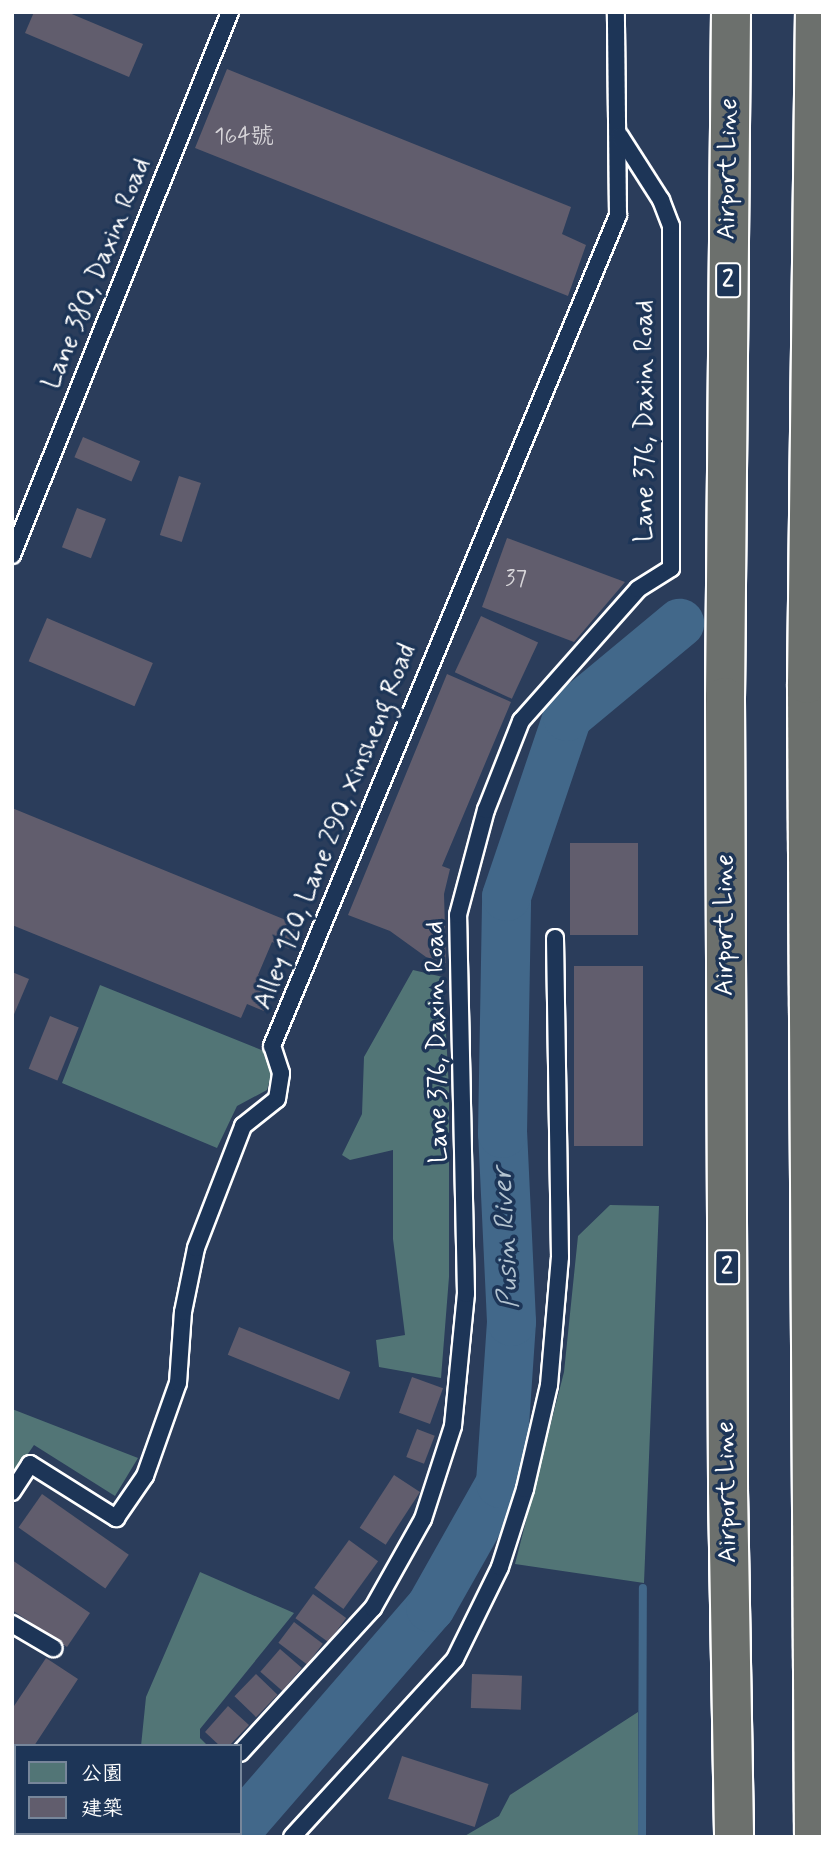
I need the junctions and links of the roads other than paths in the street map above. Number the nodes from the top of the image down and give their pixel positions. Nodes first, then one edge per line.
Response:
1 (230, 12) edge
2 (616, 12) edge
3 (731, 12) edge
4 (815, 12) edge
5 (620, 136) junction
6 (12, 555) edge
7 (555, 938) dead end
8 (12, 1492) edge
9 (12, 1624) edge
10 (53, 1648) dead end
11 (242, 1751) edge
12 (292, 1837) edge
13 (734, 1837) edge
14 (814, 1837) edge

1 - 6 lane, Lane 380, Daxin Road
2 - 5 lane, Alley 120, Lane 290, Xinsheng Road
3 - 13 highway, Airport Line / 2
4 - 14 highway
5 - 8 lane, Alley 120, Lane 290, Xinsheng Road
5 - 11 lane, Lane 376, Daxin Road
7 - 12 lane
9 - 10 lane

